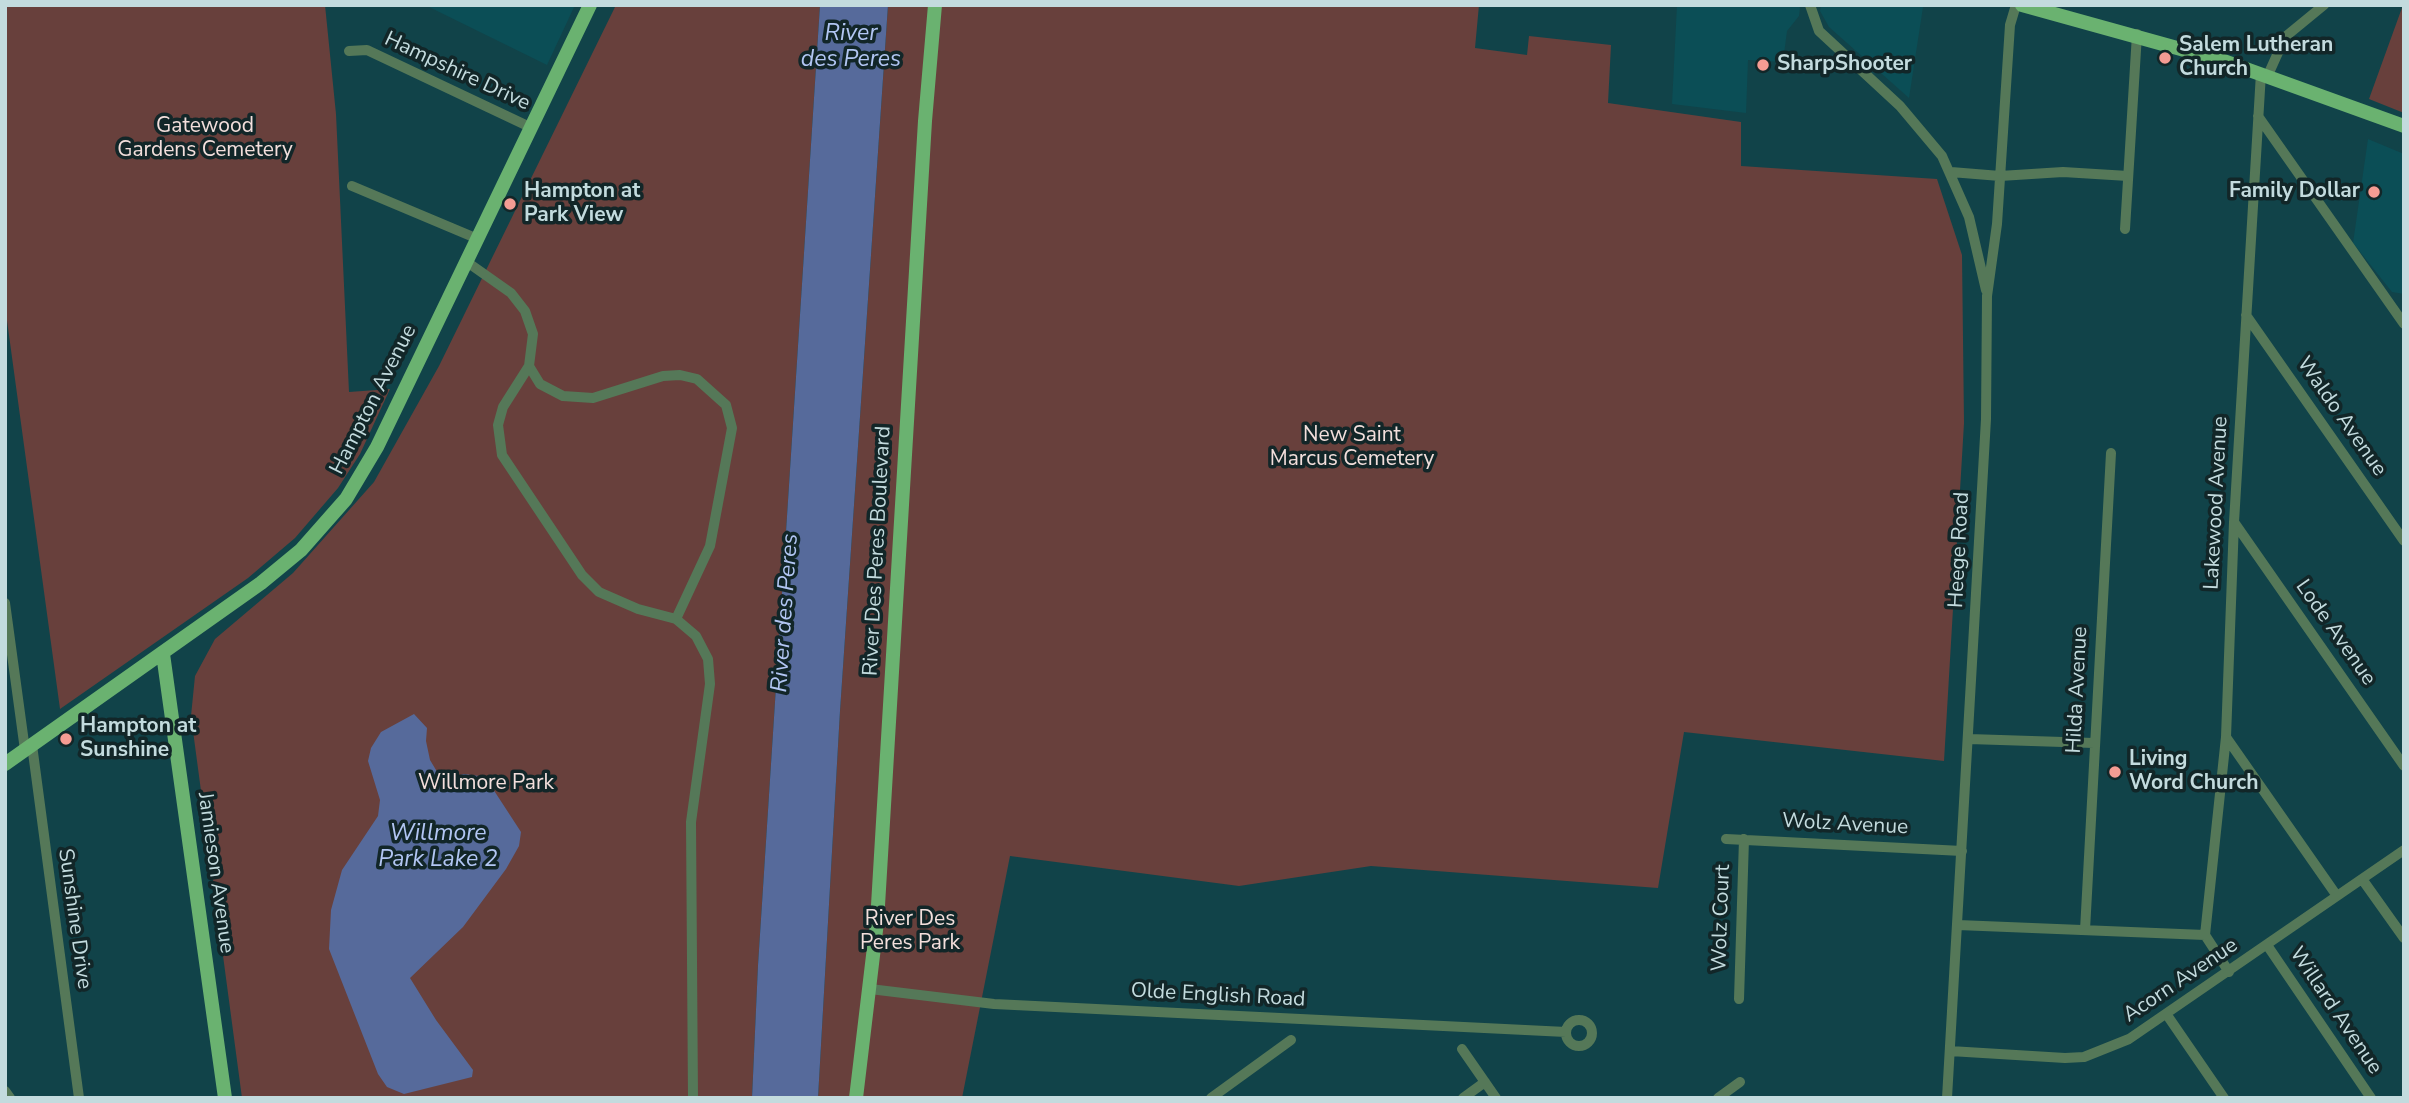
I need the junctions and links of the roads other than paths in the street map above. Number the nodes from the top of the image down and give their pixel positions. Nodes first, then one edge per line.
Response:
1 (590, 5) edge
2 (935, 5) edge
3 (1810, 5) edge
4 (2016, 5) edge
5 (2022, 5) edge
6 (2324, 5) edge
7 (2137, 34) junction
8 (349, 51) dead end
9 (2264, 74) junction
10 (2258, 117) junction
11 (2404, 125) edge
12 (532, 128) junction
13 (1951, 172) junction
14 (2000, 176) junction
15 (2128, 176) junction
16 (352, 186) dead end
17 (2125, 229) dead end
18 (478, 239) junction
19 (467, 262) junction
20 (1987, 296) junction
21 (2246, 314) junction
22 (2404, 324) edge
23 (529, 366) junction
24 (2111, 453) dead end
25 (2234, 522) junction
26 (2404, 541) edge
27 (5, 603) edge
28 (676, 619) junction
29 (163, 654) junction
30 (2226, 737) junction
31 (1969, 739) junction
32 (2094, 743) junction
33 (28, 748) junction
34 (5, 764) edge
35 (2404, 766) edge
36 (1726, 839) dead end
37 (1744, 839) junction
38 (2404, 850) edge
39 (1962, 851) junction
40 (2362, 879) junction
41 (2337, 897) junction
42 (1958, 925) junction
43 (2085, 930) junction
44 (2205, 935) junction
45 (2404, 938) edge
46 (2267, 945) junction
47 (2229, 972) junction
48 (870, 989) junction
49 (1738, 999) dead end
50 (2167, 1015) junction
51 (1566, 1032) dead end
52 (1291, 1040) dead end
53 (1462, 1049) dead end
54 (1950, 1051) junction
55 (1485, 1082) junction
56 (1740, 1082) dead end
57 (5, 1091) edge
58 (10, 1098) edge
59 (79, 1098) edge
60 (225, 1098) edge
61 (693, 1098) edge
62 (856, 1098) edge
63 (1211, 1098) edge
64 (1463, 1098) edge
65 (1496, 1098) edge
66 (1718, 1098) edge
67 (1947, 1098) edge
68 (2224, 1098) edge
69 (2371, 1098) edge

1 - 12 main road, Hampton Avenue
2 - 48 main road, River Des Peres Boulevard
3 - 13 street
4 - 14 street, Heege Road
5 - 7 main road
6 - 9 street
7 - 9 main road
7 - 15 street
8 - 12 street, Hampshire Drive
9 - 10 street, Lakewood Avenue
9 - 11 main road
10 - 21 street, Lakewood Avenue
10 - 22 street
12 - 18 main road, Hampton Avenue
13 - 14 street
13 - 20 street
14 - 15 street
14 - 20 street, Heege Road
15 - 17 street
16 - 18 street
18 - 19 main road, Hampton Avenue
19 - 23 street
19 - 29 main road, Hampton Avenue
20 - 31 street, Heege Road
21 - 25 street, Lakewood Avenue
21 - 26 street, Waldo Avenue
23 - 28 street
23 - 28 street
24 - 32 street, Hilda Avenue
25 - 30 street, Lakewood Avenue
25 - 35 street, Lode Avenue
27 - 33 street, Sunshine Drive
28 - 61 street
29 - 33 main road, Hampton Avenue
29 - 60 main road, Jamieson Avenue
30 - 41 street
30 - 44 street, Lakewood Avenue
31 - 32 street
31 - 39 street, Heege Road
32 - 43 street, Hilda Avenue
33 - 34 main road, Hampton Avenue
33 - 59 street, Sunshine Drive
36 - 37 street, Wolz Avenue
37 - 39 street, Wolz Avenue
37 - 49 street, Wolz Court
38 - 40 street, Acorn Avenue
39 - 42 street, Heege Road
40 - 41 street, Acorn Avenue
40 - 45 street
41 - 46 street, Acorn Avenue
42 - 43 street
42 - 54 street, Heege Road
43 - 44 street
44 - 47 street
46 - 47 street, Acorn Avenue
46 - 69 street, Willard Avenue
47 - 50 street, Acorn Avenue
48 - 51 street, Olde English Road
48 - 62 main road, River Des Peres Boulevard
50 - 54 street, Acorn Avenue
50 - 68 street
52 - 63 street
53 - 55 street
54 - 67 street, Heege Road
55 - 64 street
55 - 65 street
56 - 66 street
57 - 58 street

